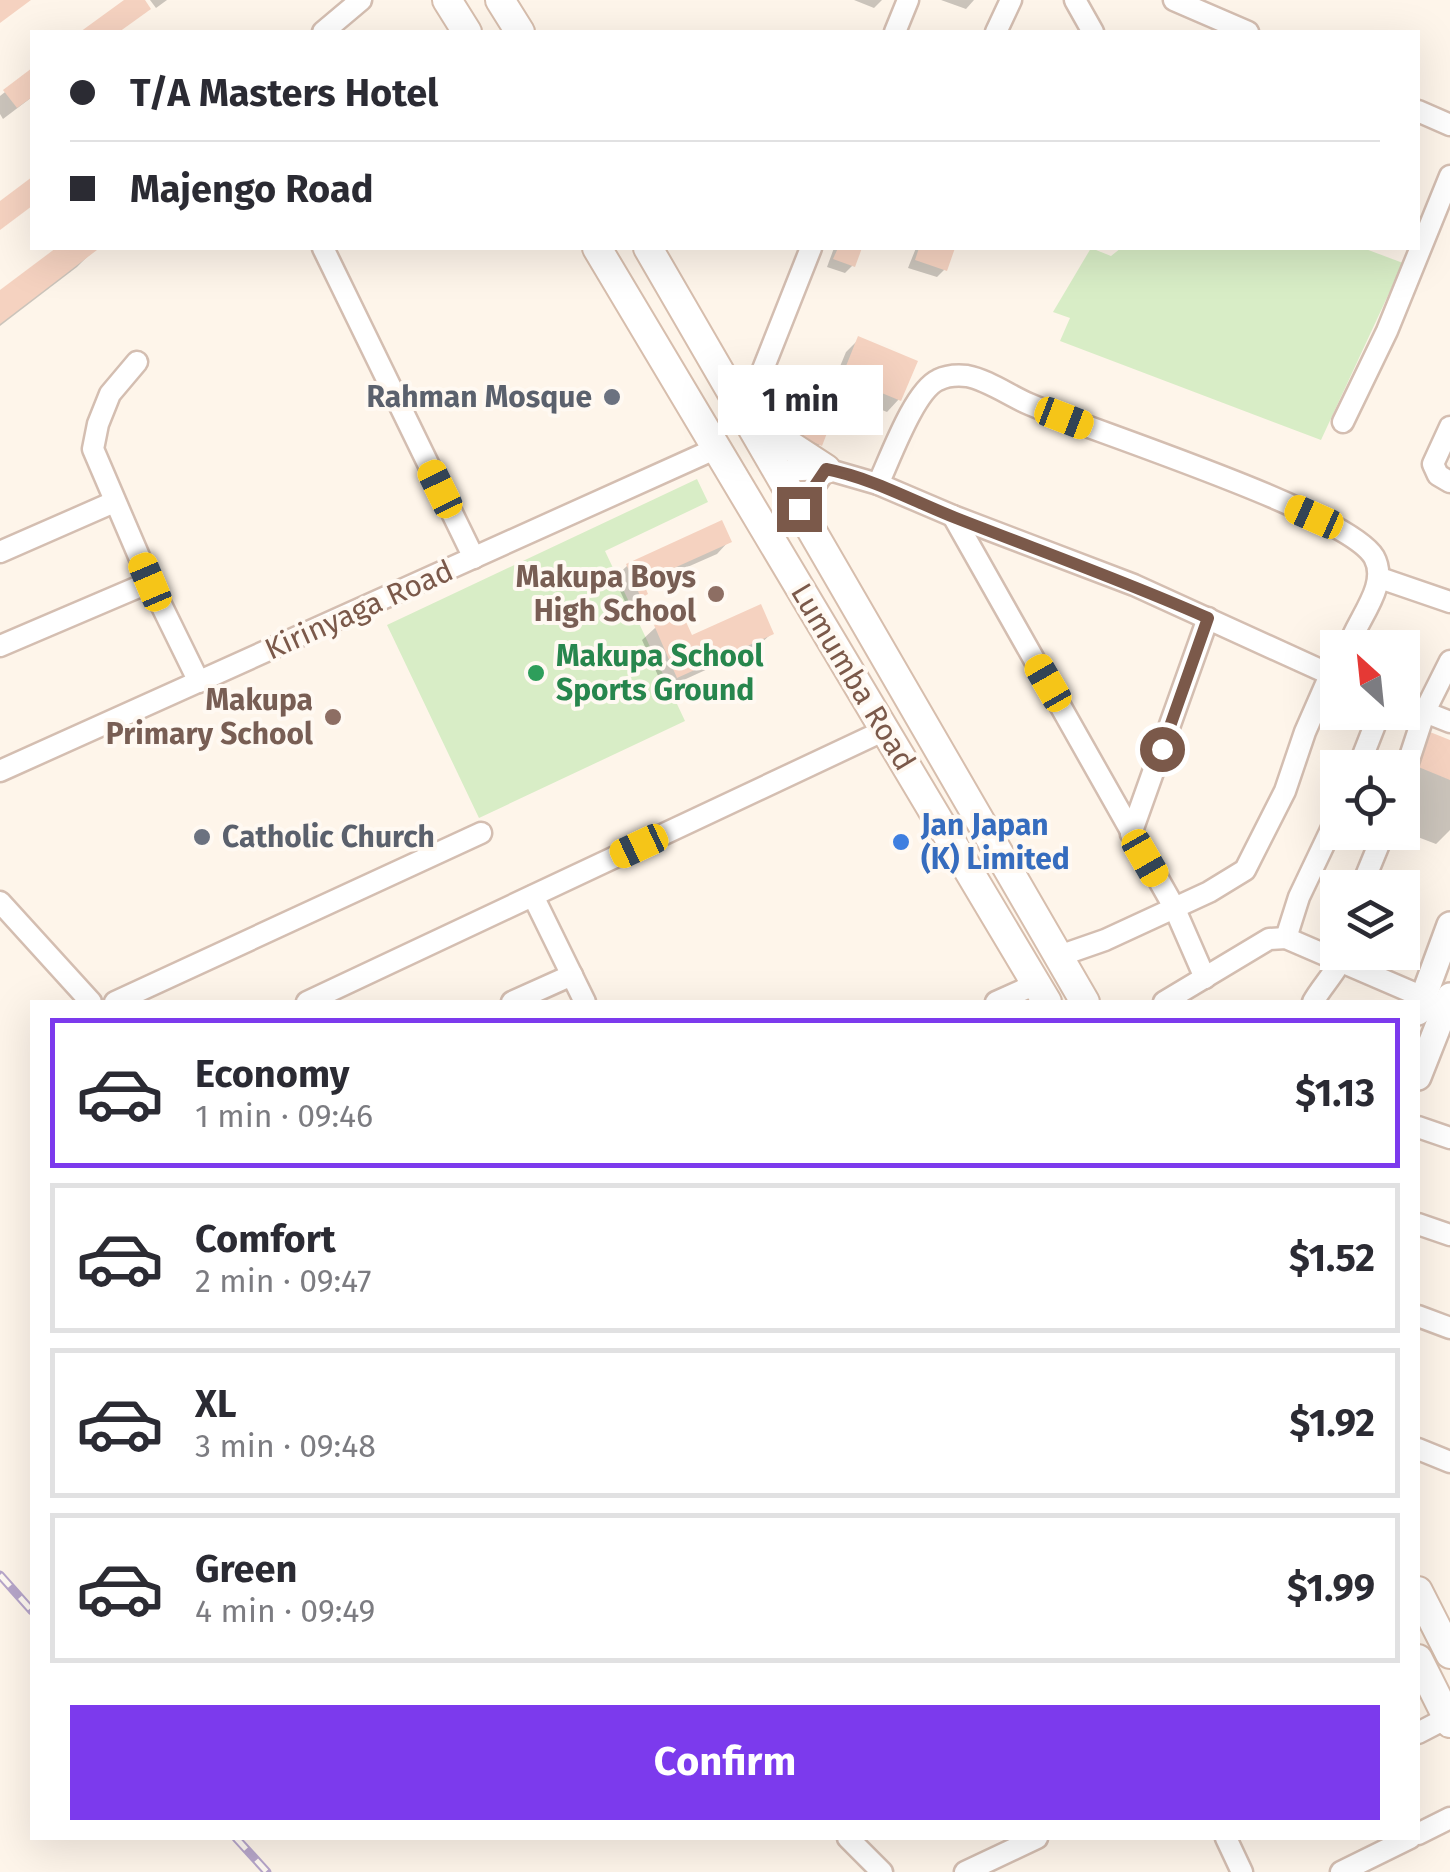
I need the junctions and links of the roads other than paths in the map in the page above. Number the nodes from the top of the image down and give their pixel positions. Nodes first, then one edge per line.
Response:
1 (361, 0) edge
2 (448, 0) edge
3 (500, 0) edge
4 (908, 0) edge
5 (1011, 0) edge
6 (1074, 0) edge
7 (1174, 0) edge
8 (325, 30) edge
9 (466, 30) edge
10 (519, 30) edge
11 (896, 30) edge
12 (997, 30) edge
13 (1092, 30) edge
14 (1243, 30) edge
15 (1420, 112) edge
16 (1450, 125) edge
17 (1450, 176) edge
18 (1423, 229) edge
19 (324, 250) edge
20 (598, 250) edge
21 (649, 250) edge
22 (810, 250) edge
23 (1414, 250) edge
24 (136, 362) dead end
25 (762, 368) junction
26 (723, 374) junction
27 (688, 400) junction
28 (747, 414) junction
29 (1343, 422) dead end
30 (1450, 427) edge
31 (717, 448) junction
32 (826, 469) junction
33 (778, 471) junction
34 (1450, 482) edge
35 (878, 484) junction
36 (740, 490) junction
37 (114, 502) junction
38 (799, 509) junction
39 (953, 516) junction
40 (0, 552) edge
41 (474, 558) junction
42 (1380, 578) junction
43 (150, 582) junction
44 (1450, 602) edge
45 (1208, 618) junction
46 (1356, 630) edge
47 (0, 646) edge
48 (1450, 661) edge
49 (1320, 667) edge
50 (199, 682) junction
51 (1320, 702) edge
52 (1420, 709) edge
53 (1425, 711) junction
54 (1450, 722) edge
55 (885, 730) junction
56 (1412, 750) edge
57 (0, 771) edge
58 (481, 833) dead end
59 (1131, 834) junction
60 (1321, 850) edge
61 (533, 896) junction
62 (0, 902) edge
63 (1174, 907) junction
64 (1450, 924) edge
65 (1286, 938) junction
66 (1320, 949) edge
67 (1059, 956) junction
68 (1332, 970) edge
69 (1363, 970) edge
70 (572, 975) junction
71 (1205, 978) junction
72 (1042, 993) edge
73 (1450, 996) edge
74 (90, 1000) edge
75 (120, 1000) edge
76 (311, 1000) edge
77 (516, 1000) edge
78 (584, 1000) edge
79 (1006, 1000) edge
80 (1085, 1000) edge
81 (1167, 1000) edge
82 (1314, 1000) edge
83 (1409, 1000) edge
84 (1432, 1015) edge
85 (1420, 1069) edge
86 (1420, 1128) edge
87 (1450, 1138) edge
88 (1420, 1225) edge
89 (1450, 1235) edge
90 (1420, 1317) edge
91 (1450, 1328) edge
92 (1420, 1450) edge
93 (1450, 1462) edge
94 (1420, 1595) edge
95 (1450, 1654) edge
96 (1420, 1663) edge
97 (1449, 1721) edge
98 (1420, 1731) edge
99 (1450, 1818) edge
100 (1420, 1833) edge
101 (850, 1840) edge
102 (1032, 1840) edge
103 (1227, 1840) edge
104 (1406, 1840) edge
105 (882, 1872) edge
106 (964, 1872) edge
107 (1242, 1872) edge
108 (1341, 1872) edge

1 - 8 street
2 - 9 main road
3 - 10 main road
4 - 11 street
5 - 12 street
6 - 13 street
7 - 14 street
15 - 16 street
17 - 18 street
19 - 41 street
20 - 27 main road, Lumumba Road
21 - 26 main road, Lumumba Road
22 - 25 street
23 - 29 street
24 - 37 street
25 - 26 street
25 - 28 street
26 - 27 main road
26 - 28 main road, Lumumba Road
27 - 31 main road, Lumumba Road
28 - 32 main road
28 - 33 main road, Lumumba Road
30 - 34 street
31 - 36 main road, Lumumba Road
31 - 41 street, Kirinyaga Road
32 - 33 street
32 - 35 street
32 - 38 street
33 - 36 main road
33 - 38 main road, Lumumba Road
35 - 39 street
35 - 42 street
36 - 55 main road, Lumumba Road
37 - 40 street
37 - 43 street
38 - 67 main road, Lumumba Road
39 - 45 street
39 - 59 street
41 - 50 street, Kirinyaga Road
42 - 44 street
42 - 46 street
43 - 47 street
43 - 50 street
45 - 49 street
45 - 59 street
48 - 53 street
50 - 57 street, Kirinyaga Road
51 - 63 street
52 - 53 street
53 - 54 street
53 - 56 street
55 - 61 street
55 - 72 main road, Lumumba Road
58 - 75 street
59 - 63 street
60 - 65 street
61 - 70 street
61 - 76 street
62 - 74 street
63 - 67 street
63 - 71 street
64 - 84 street
65 - 66 street
65 - 71 street
67 - 80 main road, Lumumba Road
68 - 82 street
69 - 83 street
70 - 77 street
70 - 78 street
71 - 81 street
72 - 79 street
73 - 84 street
84 - 85 street
86 - 87 street
88 - 89 street
90 - 91 street
92 - 93 street
94 - 95 main road
96 - 97 main road
97 - 98 street
99 - 100 street
101 - 105 street
102 - 106 street
103 - 107 street
104 - 108 street

